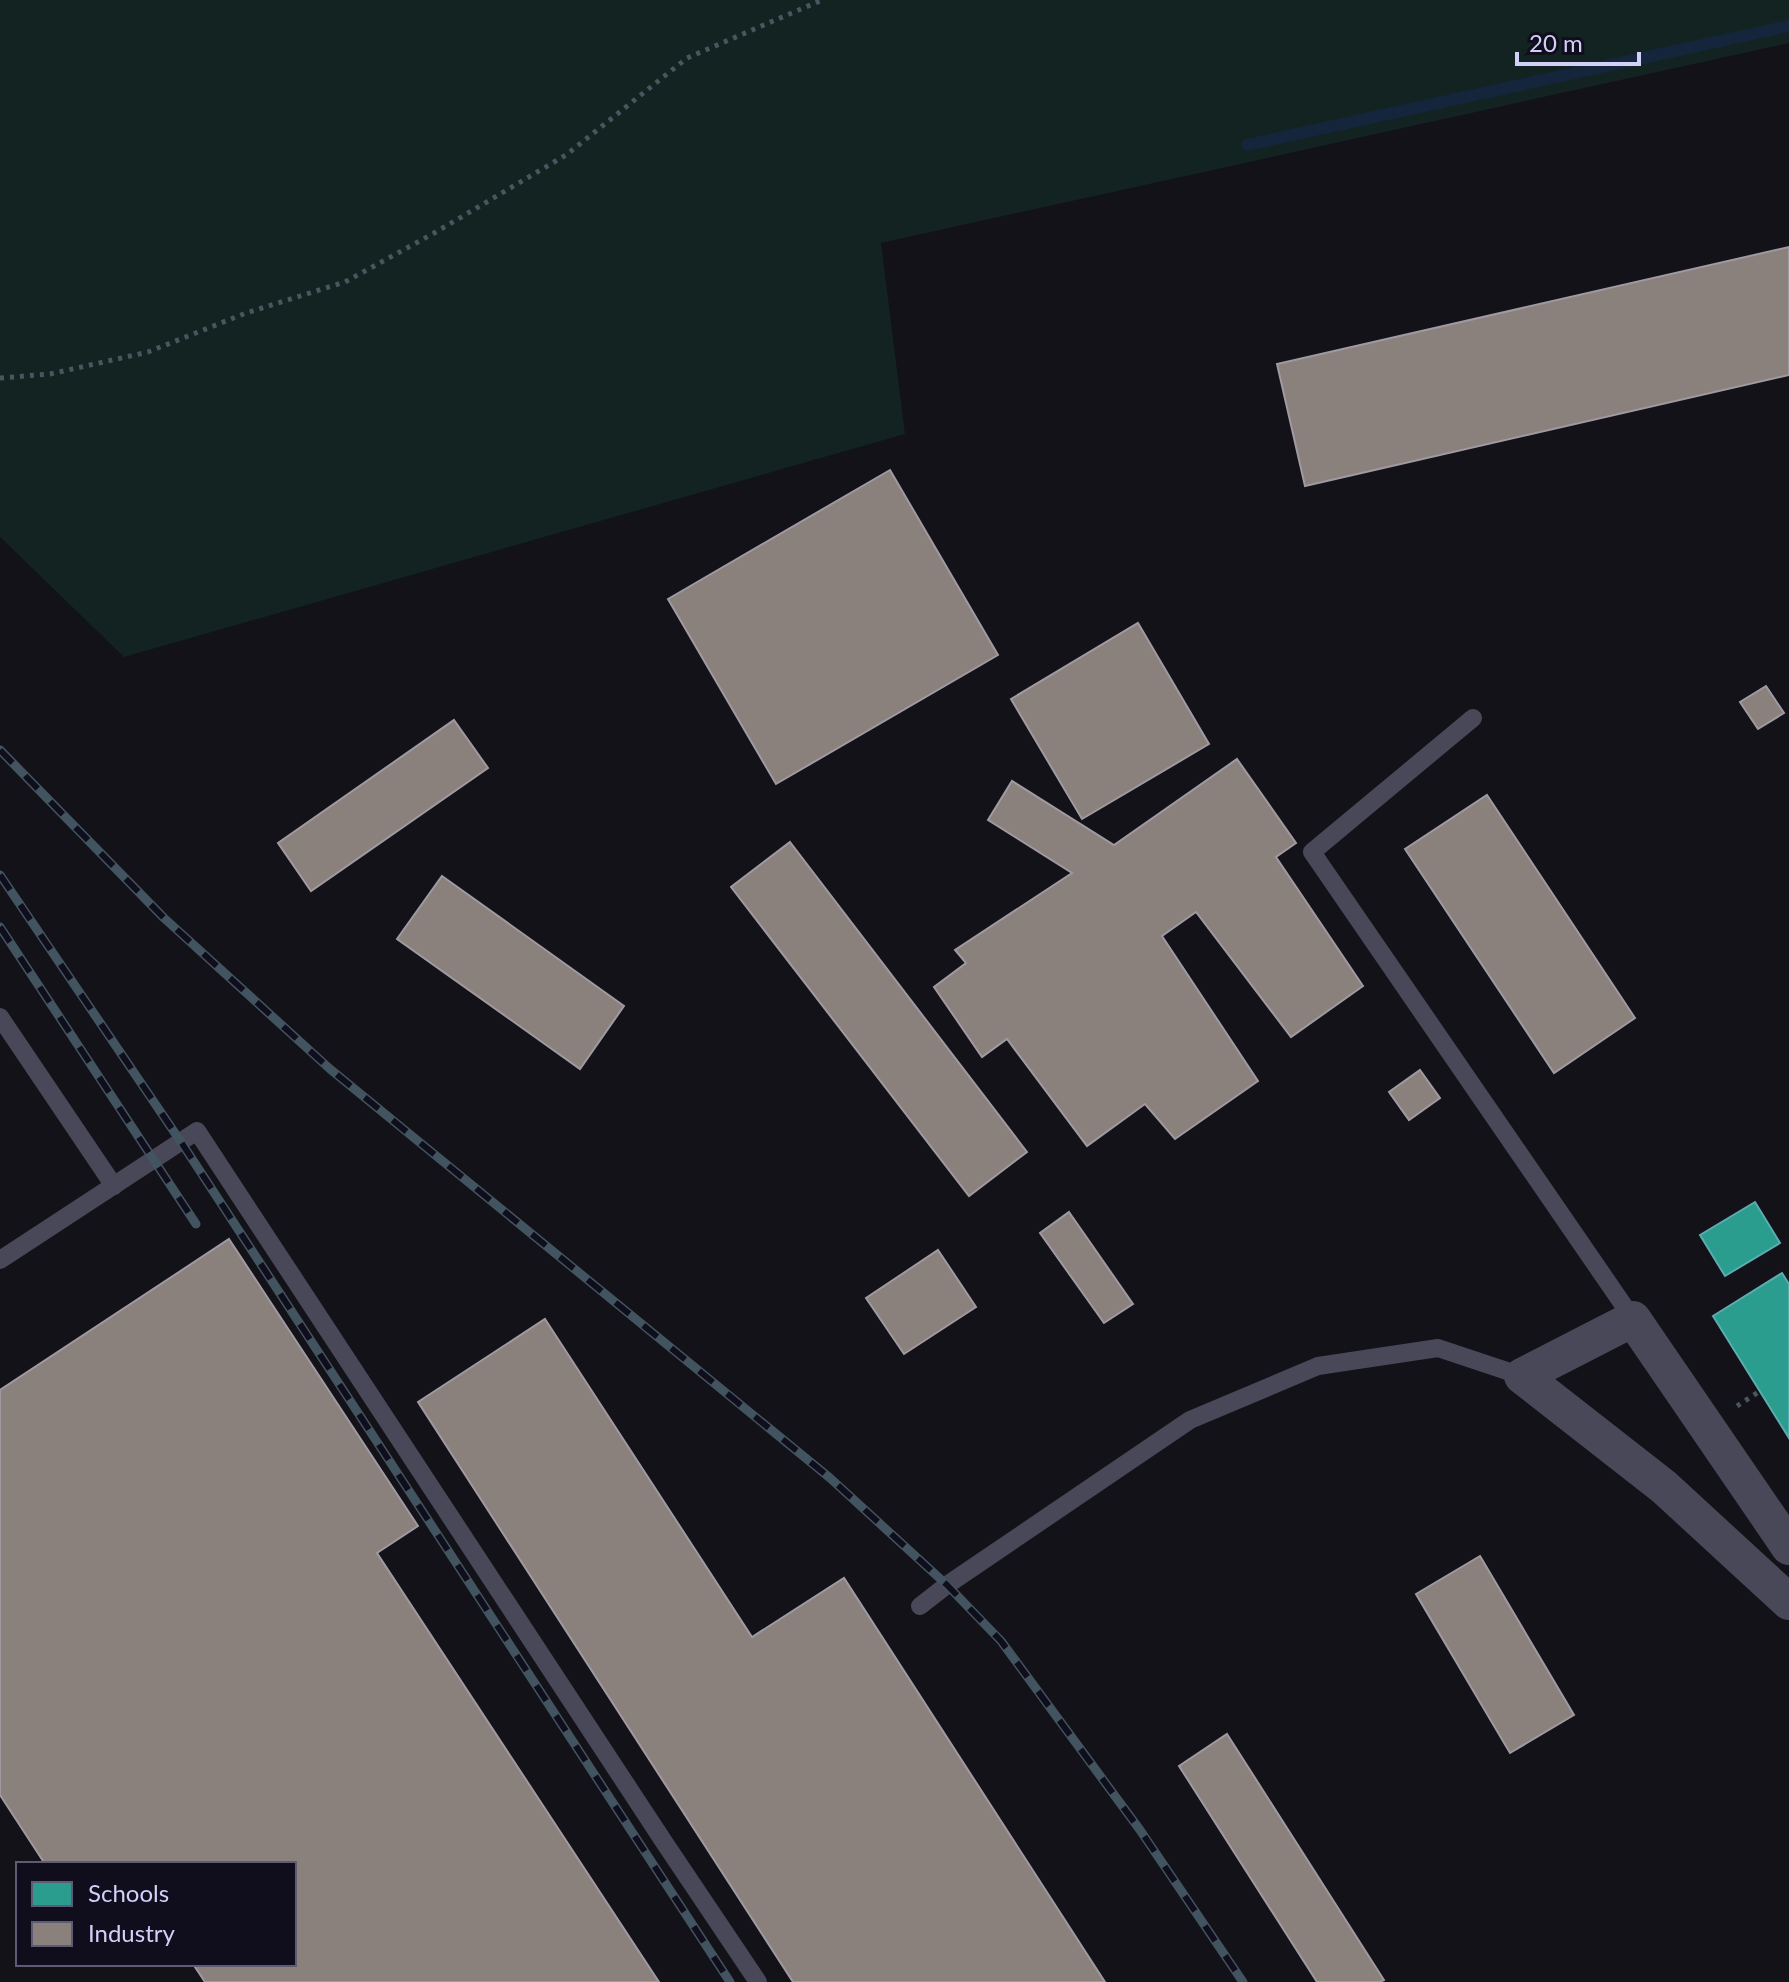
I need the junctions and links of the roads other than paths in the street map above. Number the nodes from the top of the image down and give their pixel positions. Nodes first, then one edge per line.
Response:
1 (1473, 718) dead end
2 (0, 1017) edge
3 (114, 1186) junction
4 (0, 1260) edge
5 (1633, 1319) junction
6 (1522, 1376) junction
7 (1789, 1547) edge
8 (1789, 1602) edge
9 (920, 1606) dead end
10 (758, 1982) edge

1 - 5 lane
2 - 3 lane
3 - 4 lane
3 - 10 lane
5 - 6 street
5 - 7 street
6 - 8 street
6 - 9 lane

